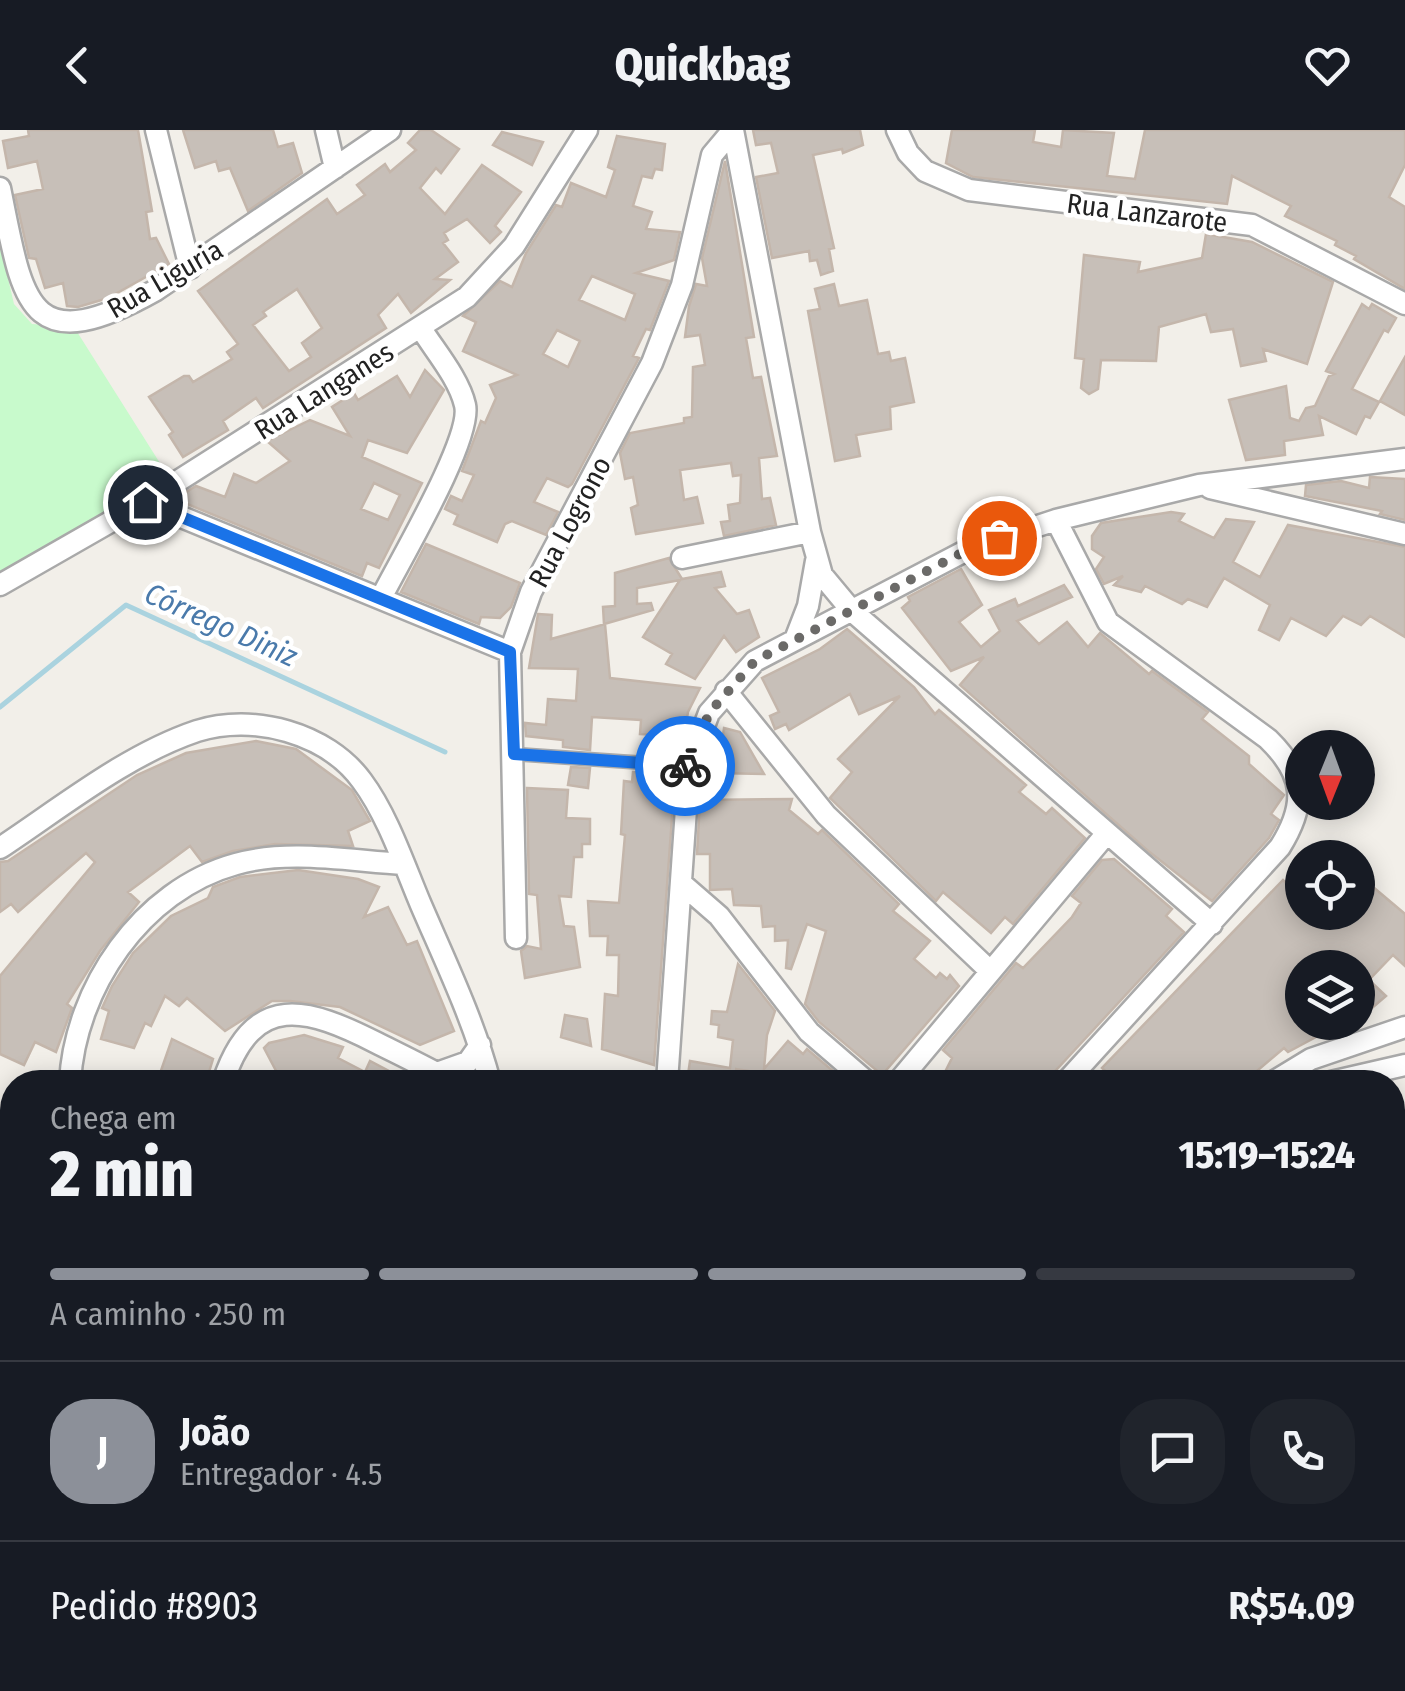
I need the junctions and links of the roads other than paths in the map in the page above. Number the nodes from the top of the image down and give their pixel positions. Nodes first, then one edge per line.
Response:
1 (156, 130) edge
2 (326, 130) edge
3 (390, 130) edge
4 (587, 130) edge
5 (733, 130) edge
6 (898, 130) edge
7 (334, 168) junction
8 (0, 188) edge
9 (190, 268) junction
10 (1405, 304) edge
11 (422, 330) junction
12 (1405, 458) edge
13 (1198, 485) junction
14 (145, 502) junction
15 (1056, 520) junction
16 (810, 532) junction
17 (1405, 534) edge
18 (682, 558) dead end
19 (816, 561) junction
20 (0, 585) edge
21 (381, 598) junction
22 (852, 611) junction
23 (796, 638) junction
24 (510, 652) junction
25 (726, 691) junction
26 (514, 754) junction
27 (689, 766) junction
28 (1107, 833) junction
29 (0, 848) edge
30 (404, 864) junction
31 (682, 883) junction
32 (1212, 924) junction
33 (516, 938) dead end
34 (989, 970) junction
35 (1402, 1023) edge
36 (480, 1044) junction
37 (72, 1070) edge
38 (229, 1070) edge
39 (429, 1070) edge
40 (456, 1070) edge
41 (487, 1070) edge
42 (668, 1070) edge
43 (852, 1070) edge
44 (908, 1070) edge
45 (1078, 1070) edge
46 (1293, 1070) edge

1 - 9 street
2 - 7 street
3 - 7 street, Rua Liguria
4 - 11 street, Rua Langanes
5 - 16 street
5 - 24 street, Rua Logrono
6 - 10 street, Rua Lanzarote
7 - 9 street, Rua Liguria
8 - 9 street, Rua Liguria
11 - 14 street, Rua Langanes
11 - 21 street
12 - 13 street
13 - 15 street
13 - 17 street
14 - 20 street, Rua Langanes
14 - 21 street
15 - 22 street
15 - 32 street
16 - 18 street
16 - 19 street
19 - 22 street
19 - 23 street
21 - 24 street
22 - 23 street
22 - 28 street
23 - 25 street
24 - 26 street, Rua Logrono
25 - 27 street
25 - 34 street
26 - 27 lane
26 - 33 street, Rua Logrono
27 - 31 street
28 - 32 street
28 - 34 street
29 - 30 street
30 - 36 street
30 - 37 street
31 - 42 street
31 - 43 street
32 - 45 street
34 - 44 street
35 - 46 street
36 - 40 street
36 - 41 street
38 - 39 street

